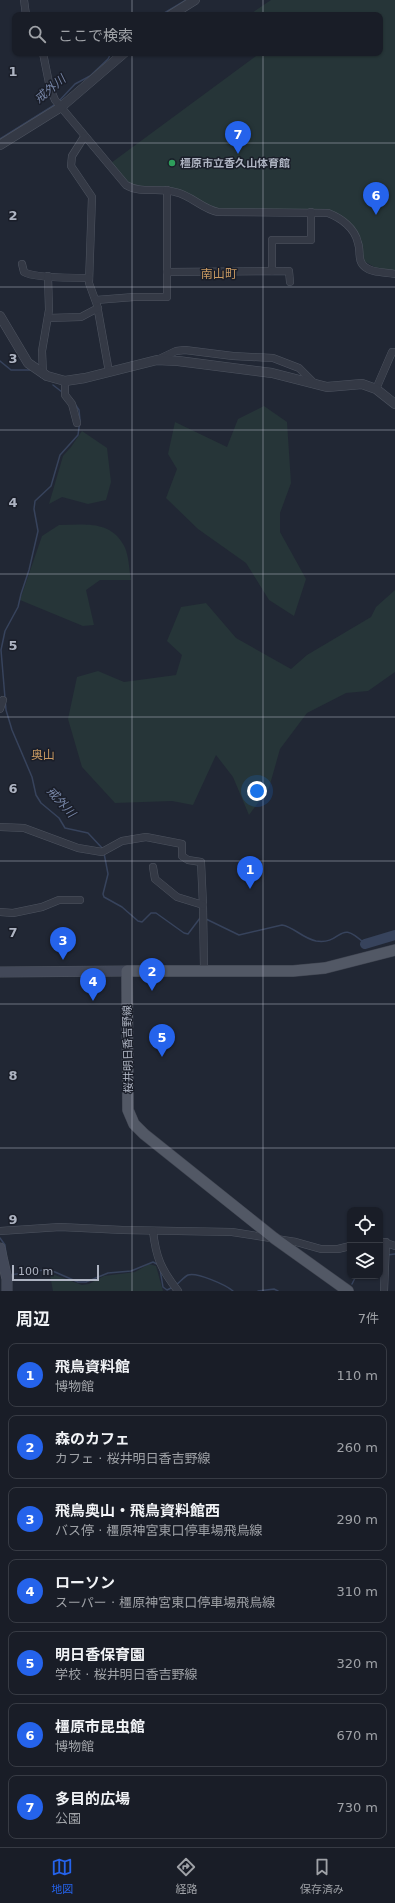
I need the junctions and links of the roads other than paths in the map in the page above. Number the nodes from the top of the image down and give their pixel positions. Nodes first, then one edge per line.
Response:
1 (24, 0) edge
2 (195, 0) edge
3 (26, 12) edge
4 (176, 12) edge
5 (44, 56) edge
6 (121, 56) edge
7 (61, 108) junction
8 (84, 137) junction
9 (0, 145) edge
10 (167, 190) junction
11 (311, 212) junction
12 (22, 264) dead end
13 (272, 271) junction
14 (167, 272) junction
15 (395, 274) edge
16 (48, 276) junction
17 (89, 278) junction
18 (290, 282) dead end
19 (97, 304) junction
20 (0, 316) edge
21 (48, 318) junction
22 (395, 352) edge
23 (157, 360) junction
24 (109, 372) junction
25 (43, 374) junction
26 (315, 385) junction
27 (65, 388) junction
28 (376, 388) junction
29 (395, 404) edge
30 (77, 423) dead end
31 (3, 700) dead end
32 (0, 709) edge
33 (0, 827) edge
34 (153, 867) dead end
35 (80, 900) dead end
36 (204, 905) junction
37 (0, 912) edge
38 (395, 950) edge
39 (204, 970) junction
40 (127, 971) junction
41 (0, 972) edge
42 (0, 1231) edge
43 (153, 1231) junction
44 (274, 1238) junction
45 (383, 1242) edge
46 (395, 1246) edge
47 (347, 1247) edge
48 (0, 1248) edge
49 (177, 1290) edge
50 (6, 1291) edge
51 (348, 1291) edge
52 (384, 1291) edge

1 - 3 street
2 - 4 street
5 - 7 street
6 - 7 street
7 - 8 street
7 - 9 street
8 - 10 street
8 - 17 street
10 - 11 street
10 - 14 street
11 - 13 street
11 - 15 street
12 - 16 street
13 - 14 street
13 - 18 street
14 - 19 street
16 - 17 street
16 - 21 street
17 - 19 street
19 - 21 street
19 - 24 street
20 - 25 street
21 - 25 street
22 - 28 street
23 - 24 street
23 - 26 street
23 - 26 street
24 - 27 street
25 - 27 street
26 - 28 street
27 - 30 street
28 - 29 street
31 - 32 street
33 - 36 street
34 - 36 street
35 - 37 street
36 - 39 street
38 - 39 main road
39 - 40 main road
40 - 41 main road
40 - 44 main road, 桜井明日香吉野線
42 - 43 street
43 - 44 street
43 - 49 street
44 - 47 street
44 - 51 main road, 桜井明日香吉野線
45 - 46 street
45 - 52 street
48 - 50 main road

